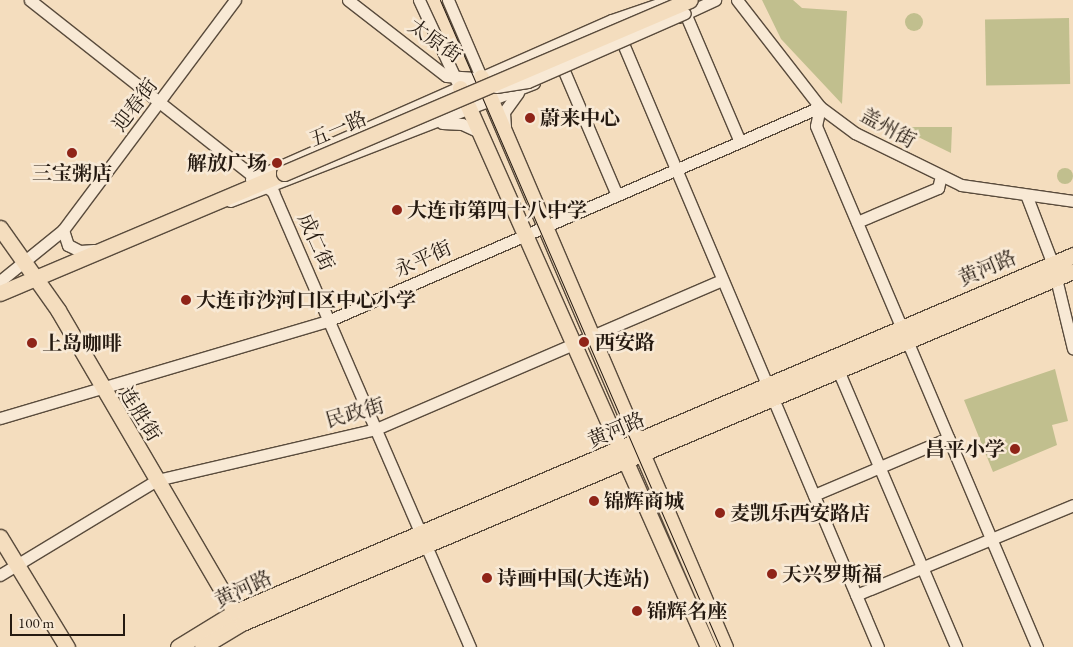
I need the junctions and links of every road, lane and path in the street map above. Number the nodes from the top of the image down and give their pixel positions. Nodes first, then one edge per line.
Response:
1 (30, 0) edge
2 (235, 0) edge
3 (348, 0) edge
4 (419, 0) edge
5 (448, 0) edge
6 (671, 0) edge
7 (715, 0) edge
8 (737, 0) edge
9 (688, 6) edge
10 (624, 46) junction
11 (472, 55) junction
12 (521, 59) junction
13 (438, 69) junction
14 (564, 71) junction
15 (458, 84) junction
16 (526, 87) junction
17 (486, 89) junction
18 (431, 100) junction
19 (163, 101) junction
20 (820, 107) junction
21 (471, 109) junction
22 (428, 126) junction
23 (485, 136) junction
24 (740, 142) junction
25 (509, 151) junction
26 (676, 170) junction
27 (941, 176) junction
28 (262, 182) junction
29 (617, 195) junction
30 (1027, 197) junction
31 (1073, 202) edge
32 (857, 222) junction
33 (544, 227) junction
34 (0, 228) edge
35 (63, 230) junction
36 (528, 234) junction
37 (104, 249) junction
38 (1073, 255) edge
39 (26, 262) junction
40 (1054, 270) junction
41 (1073, 270) edge
42 (36, 278) junction
43 (722, 280) junction
44 (0, 281) edge
45 (0, 293) edge
46 (330, 320) junction
47 (904, 333) junction
48 (591, 337) junction
49 (575, 344) junction
50 (1073, 349) edge
51 (836, 363) junction
52 (101, 388) junction
53 (769, 392) junction
54 (0, 418) edge
55 (376, 429) junction
56 (948, 438) junction
57 (639, 448) junction
58 (623, 455) junction
59 (881, 468) junction
60 (158, 480) junction
61 (814, 495) junction
62 (1073, 505) edge
63 (0, 537) edge
64 (991, 539) junction
65 (424, 541) junction
66 (16, 565) junction
67 (922, 568) junction
68 (0, 575) edge
69 (856, 595) junction
70 (238, 618) junction
71 (66, 647) edge
72 (178, 647) edge
73 (202, 647) edge
74 (470, 647) edge
75 (708, 647) edge
76 (725, 647) edge
77 (878, 647) edge
78 (956, 647) edge
79 (1036, 647) edge

1 - 19 street, 成仁街
2 - 19 street, 迎春街
3 - 13 street, 太原街
4 - 15 street
5 - 11 street
6 - 12 street
6 - 17 street, bridge
7 - 9 street
8 - 20 street, 盖州街
9 - 10 street
9 - 17 main road, 五一路, bridge
9 - 24 street
10 - 14 street
10 - 26 street
11 - 12 street
11 - 17 street
12 - 17 street
13 - 15 street, 太原街
13 - 18 street
14 - 16 street
14 - 29 street
15 - 17 street, 太原街
15 - 17 street
15 - 18 street
15 - 21 main road
16 - 17 street
16 - 25 street
17 - 21 street
17 - 25 main road
17 - 28 main road, 五一路, bridge
18 - 28 street
19 - 28 street, 成仁街
19 - 35 street, 迎春街
20 - 24 street, 永平街
20 - 27 street, 盖州街
20 - 32 street
21 - 22 street
21 - 23 main road
22 - 23 street
22 - 28 street
23 - 36 main road
24 - 26 street, 永平街
25 - 33 main road
26 - 29 street, 永平街
26 - 43 street
27 - 30 street, 盖州街
27 - 32 street
28 - 37 main road, 五一路
28 - 46 street, 成仁街
29 - 33 street, 永平街
30 - 31 street, 盖州街
30 - 40 street
32 - 47 street
33 - 36 street, 永平街
33 - 48 main road
34 - 39 main road, 连胜街
35 - 37 street
35 - 39 street, 迎春街
36 - 46 street, 永平街
36 - 49 main road
37 - 42 main road, 五一路
38 - 40 main road, 黄河路
39 - 42 main road, 连胜街
39 - 44 street, 迎春街
40 - 41 main road, 黄河路
40 - 47 main road, 黄河路
40 - 50 street
42 - 45 main road, 五一路
42 - 52 main road, 连胜街
43 - 48 street, 民政街
43 - 53 street
46 - 52 street, 永平街
46 - 55 street, 成仁街
47 - 51 main road, 黄河路
47 - 56 street
48 - 49 street, 民政街
48 - 57 main road
49 - 55 street, 民政街
49 - 58 main road
51 - 53 main road, 黄河路
51 - 59 street
52 - 54 street, 永平街
52 - 60 main road, 连胜街
53 - 57 main road, 黄河路
53 - 61 street
55 - 60 street, 民政街
55 - 65 street, 成仁街
56 - 59 street
56 - 64 street
57 - 58 main road, 黄河路
57 - 76 main road
58 - 65 main road, 黄河路
58 - 75 main road
59 - 61 street
59 - 67 street
60 - 66 street, 民政街
60 - 70 main road, 连胜街
61 - 69 street
62 - 64 street
63 - 66 main road
64 - 67 street
64 - 79 street
65 - 70 main road, 黄河路
65 - 74 street, 成仁街
66 - 68 street, 民政街
66 - 71 main road
67 - 69 street
67 - 78 street
69 - 77 street
70 - 72 main road, 黄河路
70 - 73 main road, 黄河路

